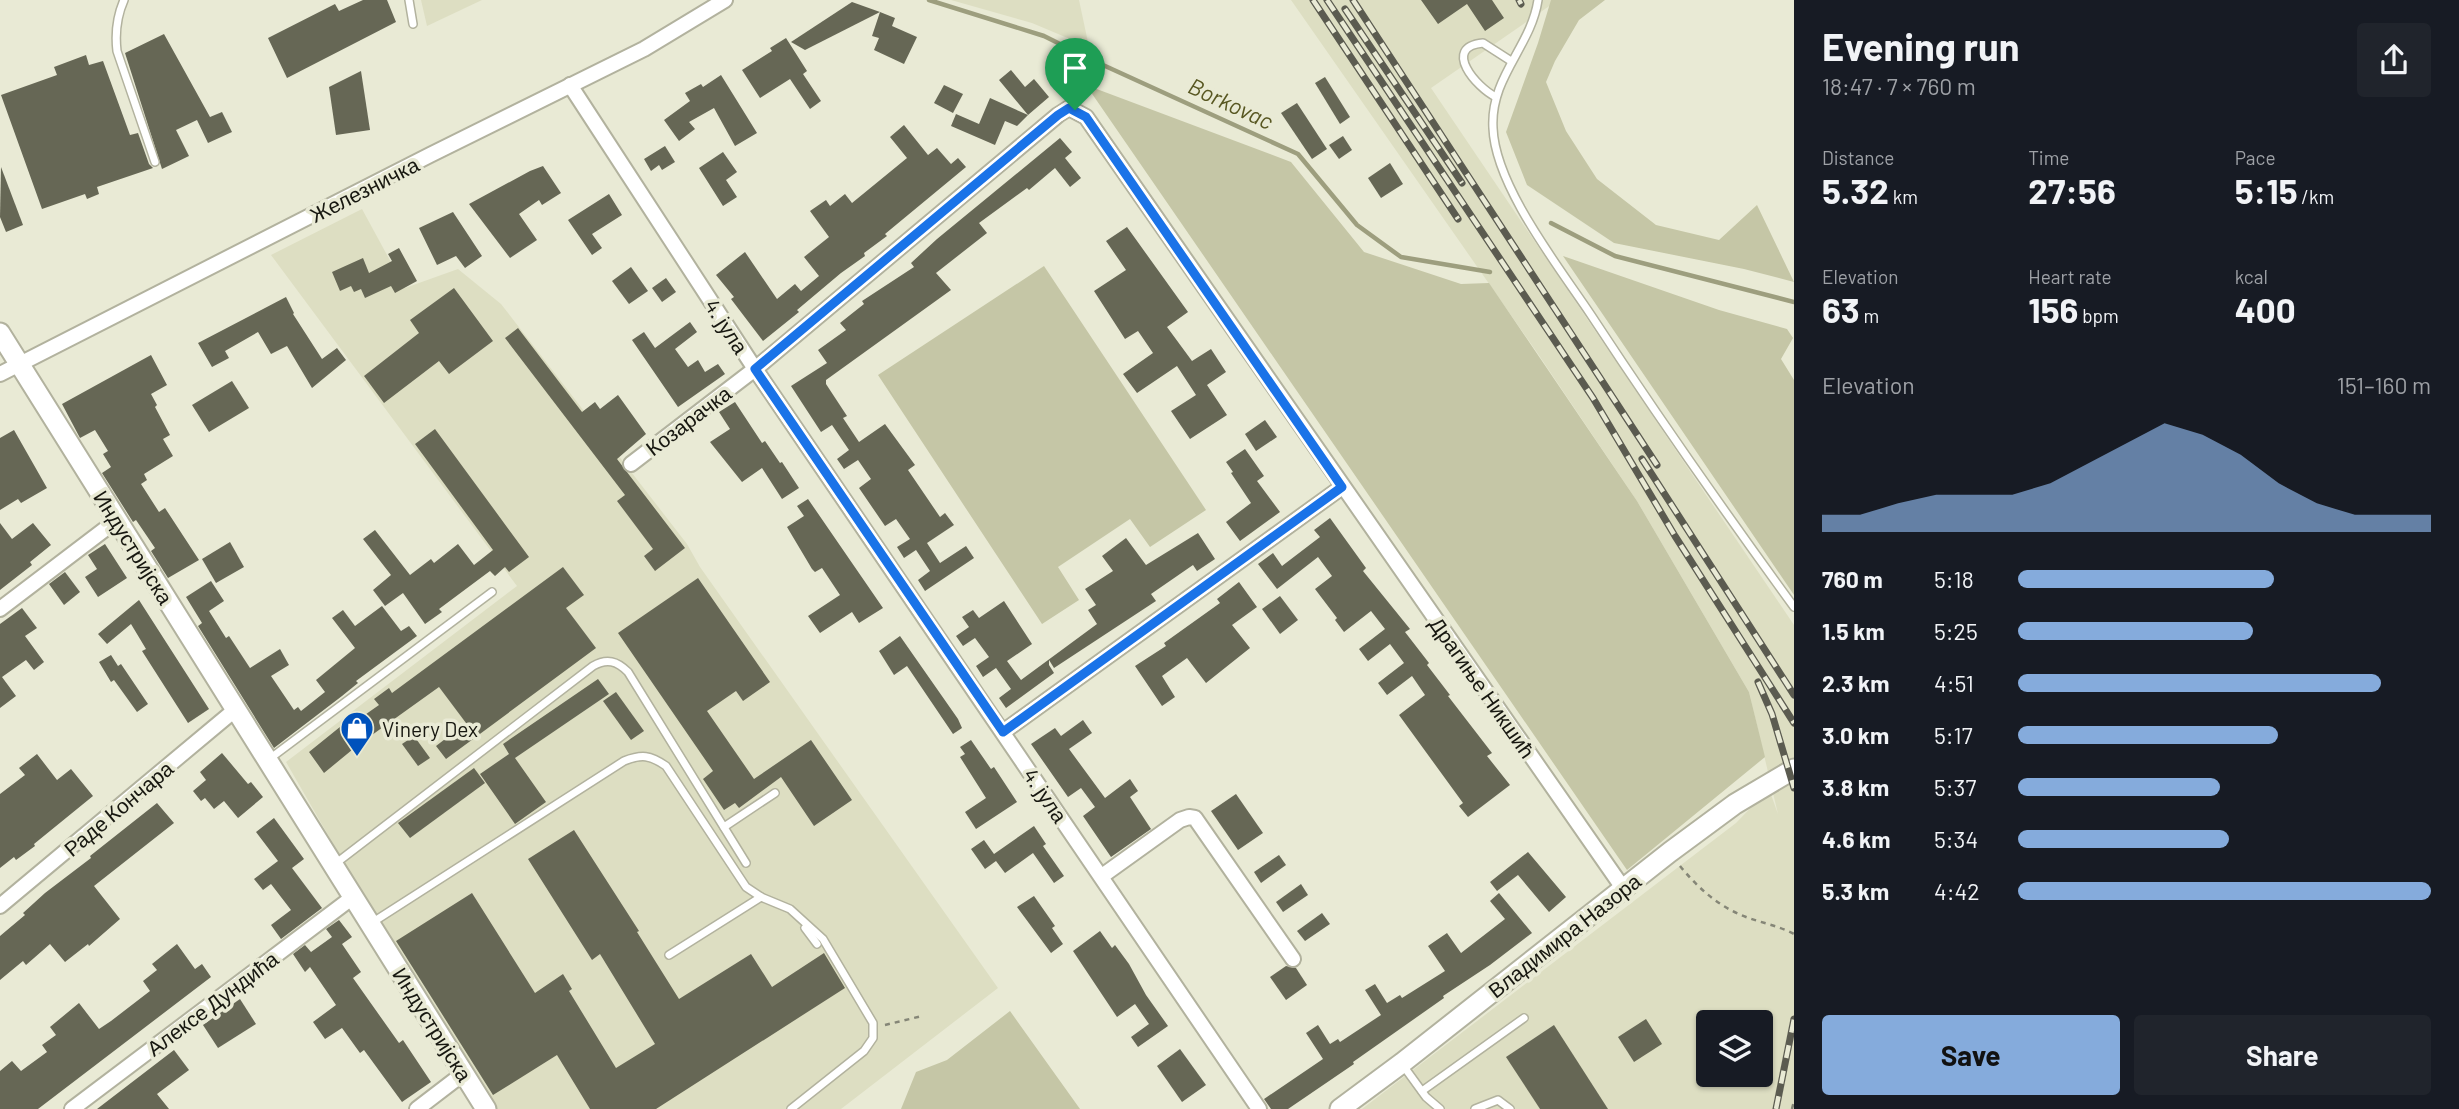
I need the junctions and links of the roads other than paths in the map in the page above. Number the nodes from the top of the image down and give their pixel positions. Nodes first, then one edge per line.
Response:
1 (124, 0) edge
2 (410, 0) edge
3 (725, 0) edge
4 (1538, 0) edge
5 (413, 24) dead end
6 (1511, 61) junction
7 (570, 85) junction
8 (1496, 97) junction
9 (1069, 108) joint
10 (155, 162) dead end
11 (0, 333) edge
12 (19, 363) junction
13 (755, 369) junction
14 (0, 374) edge
15 (631, 464) dead end
16 (1342, 487) junction
17 (117, 520) junction
18 (492, 592) dead end
19 (1794, 607) edge
20 (0, 609) edge
21 (236, 709) junction
22 (1003, 732) junction
23 (268, 761) junction
24 (1794, 769) edge
25 (775, 793) dead end
26 (724, 827) junction
27 (746, 863) dead end
28 (333, 865) junction
29 (1101, 876) junction
30 (1623, 888) junction
31 (353, 897) junction
32 (761, 897) junction
33 (0, 906) edge
34 (801, 921) junction
35 (370, 924) junction
36 (817, 944) dead end
37 (669, 955) dead end
38 (1293, 959) dead end
39 (1524, 1018) dead end
40 (1402, 1063) junction
41 (464, 1073) junction
42 (1424, 1094) junction
43 (1352, 1106) edge
44 (72, 1109) edge
45 (417, 1109) edge
46 (486, 1109) edge
47 (791, 1109) edge
48 (1259, 1109) edge
49 (1438, 1109) edge
50 (1475, 1109) edge
51 (1510, 1109) edge

1 - 10 lane
2 - 5 lane
3 - 7 street, Железничка
4 - 6 lane
6 - 8 lane
6 - 8 lane
7 - 12 street, Железничка
7 - 13 street, 4. јула
8 - 19 lane
9 - 13 street, Козарачка
9 - 16 street, Драгиње Никшић
11 - 12 main road, Индустријска
12 - 14 street, Железничка
12 - 17 main road, Индустријска
13 - 15 street, Козарачка
13 - 22 street, 4. јула
16 - 22 street
16 - 30 street, Драгиње Никшић
17 - 20 street
17 - 21 main road, Индустријска
18 - 23 lane
21 - 23 main road, Индустријска
21 - 33 street, Раде Кончара
22 - 29 street, 4. јула
23 - 28 main road, Индустријска
24 - 30 main road, Владимира Назора
25 - 26 lane
26 - 27 lane
26 - 28 lane
28 - 31 main road, Индустријска
29 - 38 street
29 - 48 street, 4. јула
30 - 40 main road, Владимира Назора
31 - 35 main road, Индустријска
31 - 44 street, Алексе Дундића
32 - 34 lane
32 - 35 lane
32 - 37 lane
34 - 36 lane
34 - 47 lane
35 - 41 main road, Индустријска
39 - 42 lane
40 - 42 lane
40 - 43 main road, Владимира Назора
41 - 45 street
41 - 46 main road, Индустријска
42 - 49 lane
50 - 51 lane

